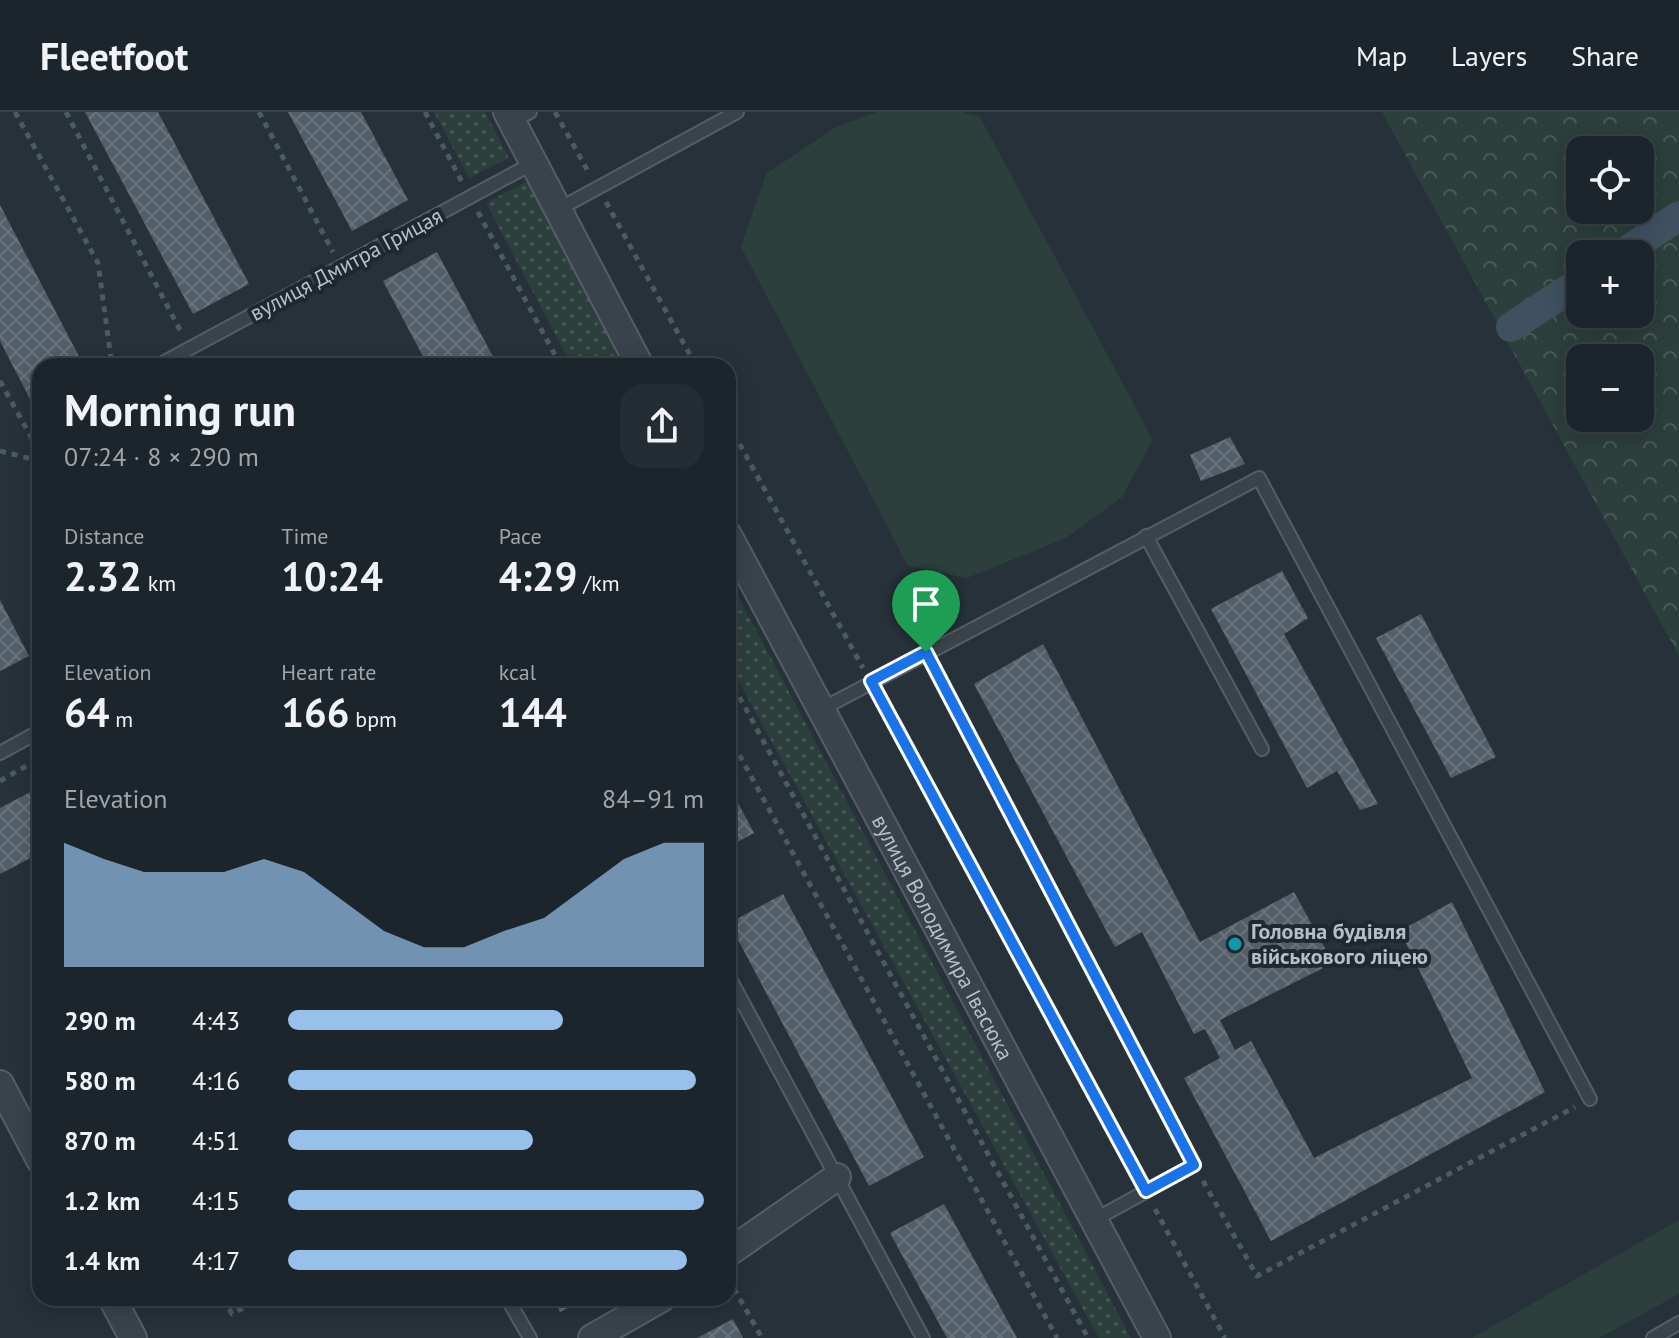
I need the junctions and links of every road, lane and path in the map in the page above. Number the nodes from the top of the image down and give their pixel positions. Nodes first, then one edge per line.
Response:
1 (15, 112) edge
2 (66, 112) edge
3 (259, 112) edge
4 (425, 112) edge
5 (555, 112) edge
6 (737, 112) edge
7 (517, 115) edge
8 (535, 162) junction
9 (599, 190) junction
10 (470, 198) junction
11 (559, 209) junction
12 (340, 267) junction
13 (189, 347) junction
14 (111, 358) edge
15 (170, 358) edge
16 (557, 358) edge
17 (636, 358) edge
18 (692, 358) edge
19 (0, 381) edge
20 (736, 437) edge
21 (32, 439) edge
22 (0, 451) edge
23 (32, 459) edge
24 (1146, 536) junction
25 (736, 550) edge
26 (926, 652) junction
27 (871, 681) junction
28 (736, 691) edge
29 (820, 710) junction
30 (32, 735) edge
31 (736, 749) edge
32 (1262, 749) dead end
33 (0, 753) edge
34 (32, 763) edge
35 (0, 781) edge
36 (736, 990) edge
37 (0, 1084) edge
38 (1590, 1099) joint
39 (32, 1145) edge
40 (1194, 1165) junction
41 (837, 1177) junction
42 (1146, 1191) junction
43 (1094, 1220) junction
44 (736, 1247) edge
45 (736, 1291) edge
46 (116, 1306) edge
47 (228, 1306) edge
48 (247, 1306) edge
49 (512, 1306) edge
50 (644, 1306) edge
51 (1679, 1323) edge
52 (133, 1338) edge
53 (530, 1338) edge
54 (592, 1338) edge
55 (762, 1338) edge
56 (923, 1338) edge
57 (1057, 1338) edge
58 (1088, 1338) edge
59 (1157, 1338) edge
60 (1225, 1338) edge
61 (1653, 1338) edge

1 - 14 path
2 - 13 path
3 - 12 path
4 - 10 path
5 - 9 path
6 - 9 lane
7 - 8 street
8 - 10 lane, вулиця Дмитра Грицая
8 - 11 street
9 - 11 lane
9 - 18 path
10 - 12 lane, вулиця Дмитра Грицая
10 - 16 path
11 - 17 street
12 - 13 lane, вулиця Дмитра Грицая
13 - 15 lane, вулиця Дмитра Грицая
19 - 21 path
20 - 27 path
22 - 23 path
24 - 26 lane
24 - 32 lane
24 - 38 lane
25 - 29 street, вулиця Володимира Івасюка
26 - 27 lane
26 - 40 path
27 - 29 lane
27 - 42 path
28 - 58 path
29 - 43 street, вулиця Володимира Івасюка
30 - 33 lane
31 - 57 path
34 - 35 path
36 - 41 lane
37 - 39 street
38 - 40 path
40 - 42 lane
41 - 44 street
41 - 56 lane
42 - 43 lane
42 - 60 path
43 - 59 street, вулиця Володимира Івасюка
45 - 55 path
46 - 52 street
47 - 48 path
49 - 53 lane
50 - 54 street
51 - 61 lane

